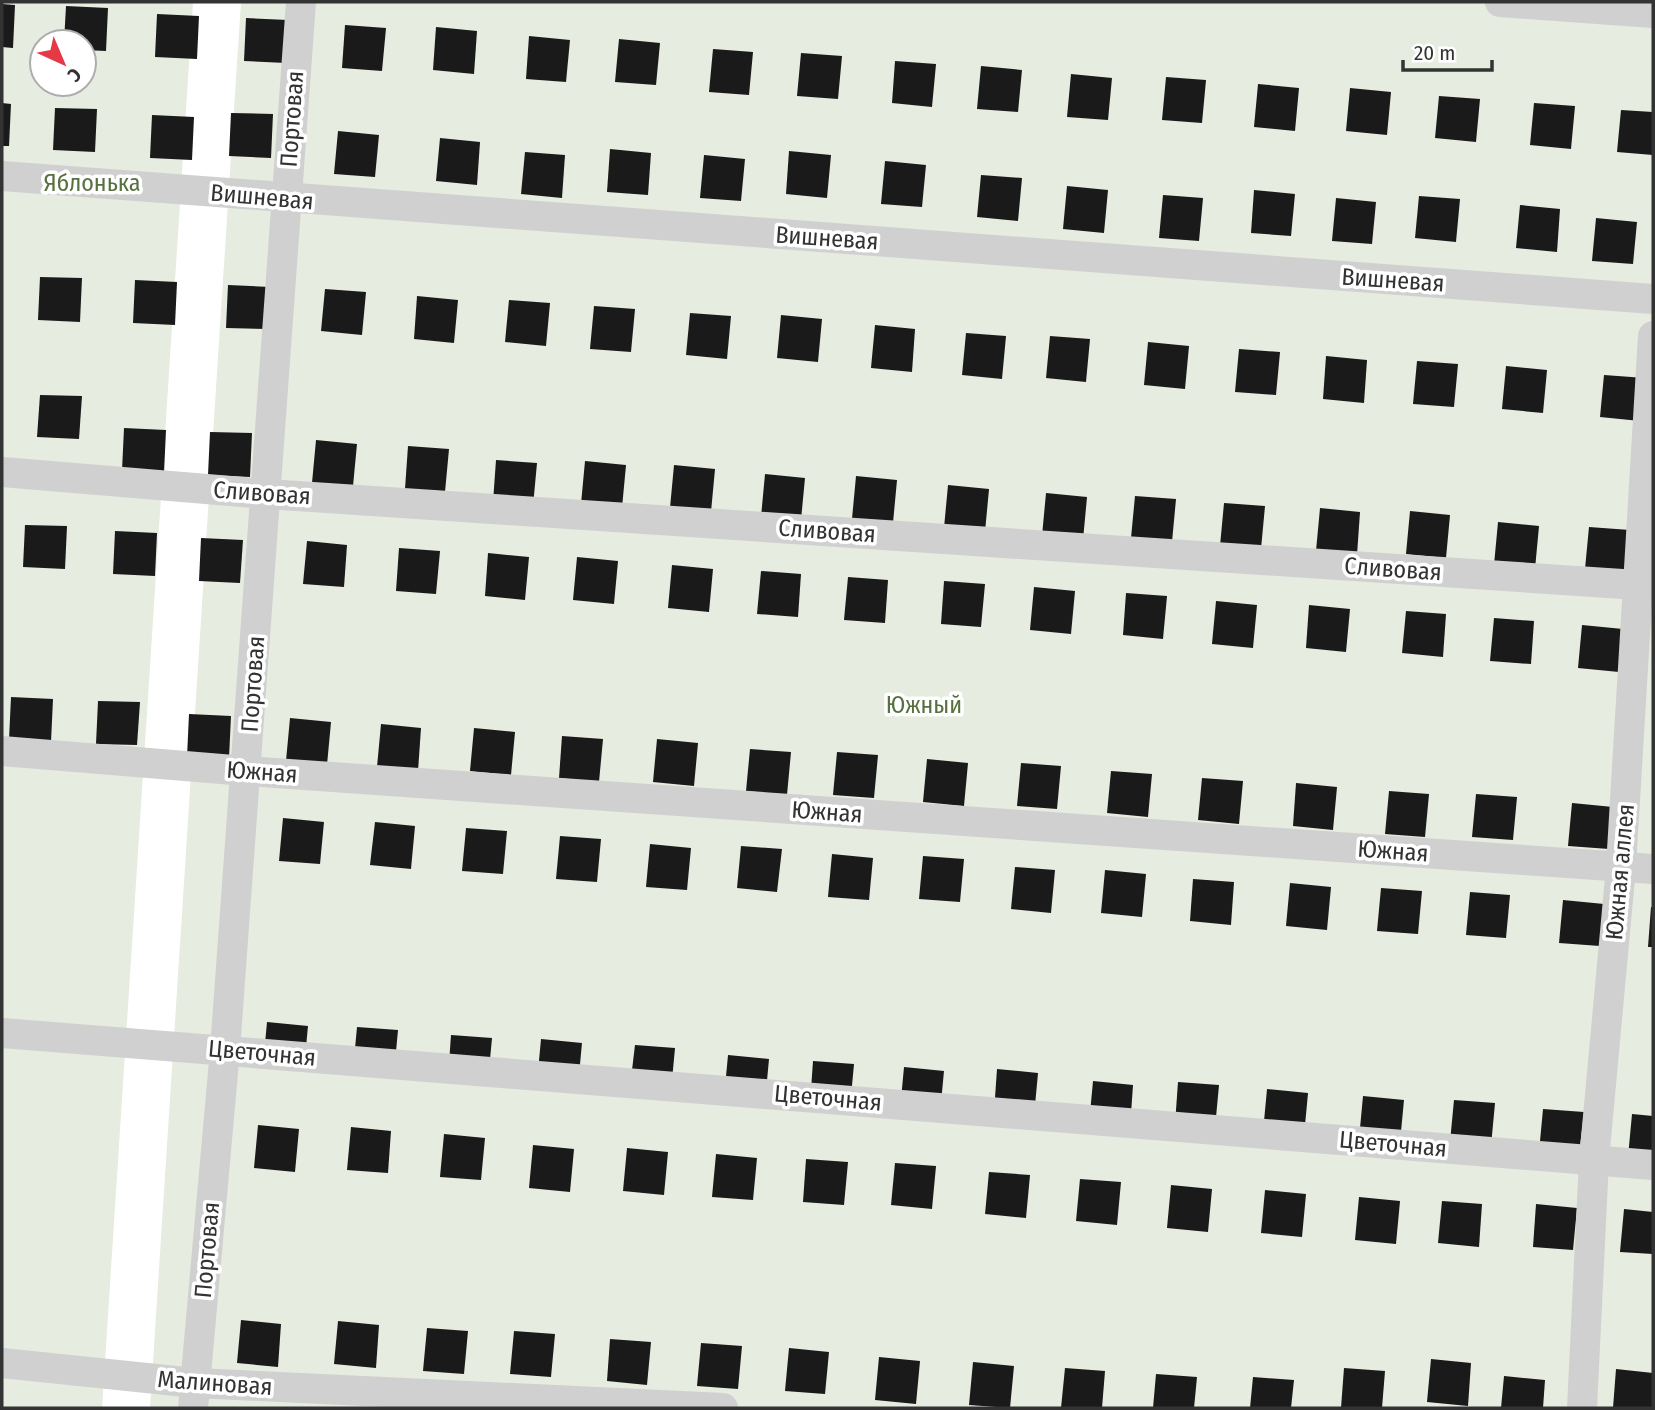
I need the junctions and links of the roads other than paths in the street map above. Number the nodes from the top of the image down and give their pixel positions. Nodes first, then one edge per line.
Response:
1 (301, 2) edge
2 (1500, 2) edge
3 (1653, 13) edge
4 (2, 176) edge
5 (286, 199) junction
6 (1653, 299) edge
7 (1653, 336) edge
8 (2, 472) edge
9 (267, 494) junction
10 (1646, 586) edge
11 (2, 751) edge
12 (246, 771) junction
13 (1621, 867) junction
14 (1653, 869) edge
15 (2, 1033) edge
16 (225, 1050) junction
17 (1594, 1160) junction
18 (1653, 1164) edge
19 (2, 1363) edge
20 (194, 1396) edge
21 (723, 1408) edge
22 (1582, 1408) edge

1 - 5 street, Портовая
2 - 3 street
4 - 5 street, Вишневая
5 - 6 street, Вишневая
5 - 9 street, Портовая
7 - 10 street, Южная аллея
8 - 9 street, Сливовая
9 - 10 street, Сливовая
9 - 12 street, Портовая
10 - 13 street, Южная аллея
11 - 12 street, Южная
12 - 13 street, Южная
12 - 16 street, Портовая
13 - 14 street, Южная
13 - 17 street, Южная аллея
15 - 16 street, Цветочная
16 - 17 street, Цветочная
16 - 20 street, Портовая
17 - 18 street, Цветочная
17 - 22 street, Южная аллея
19 - 20 street, Малиновая
20 - 21 street, Малиновая

